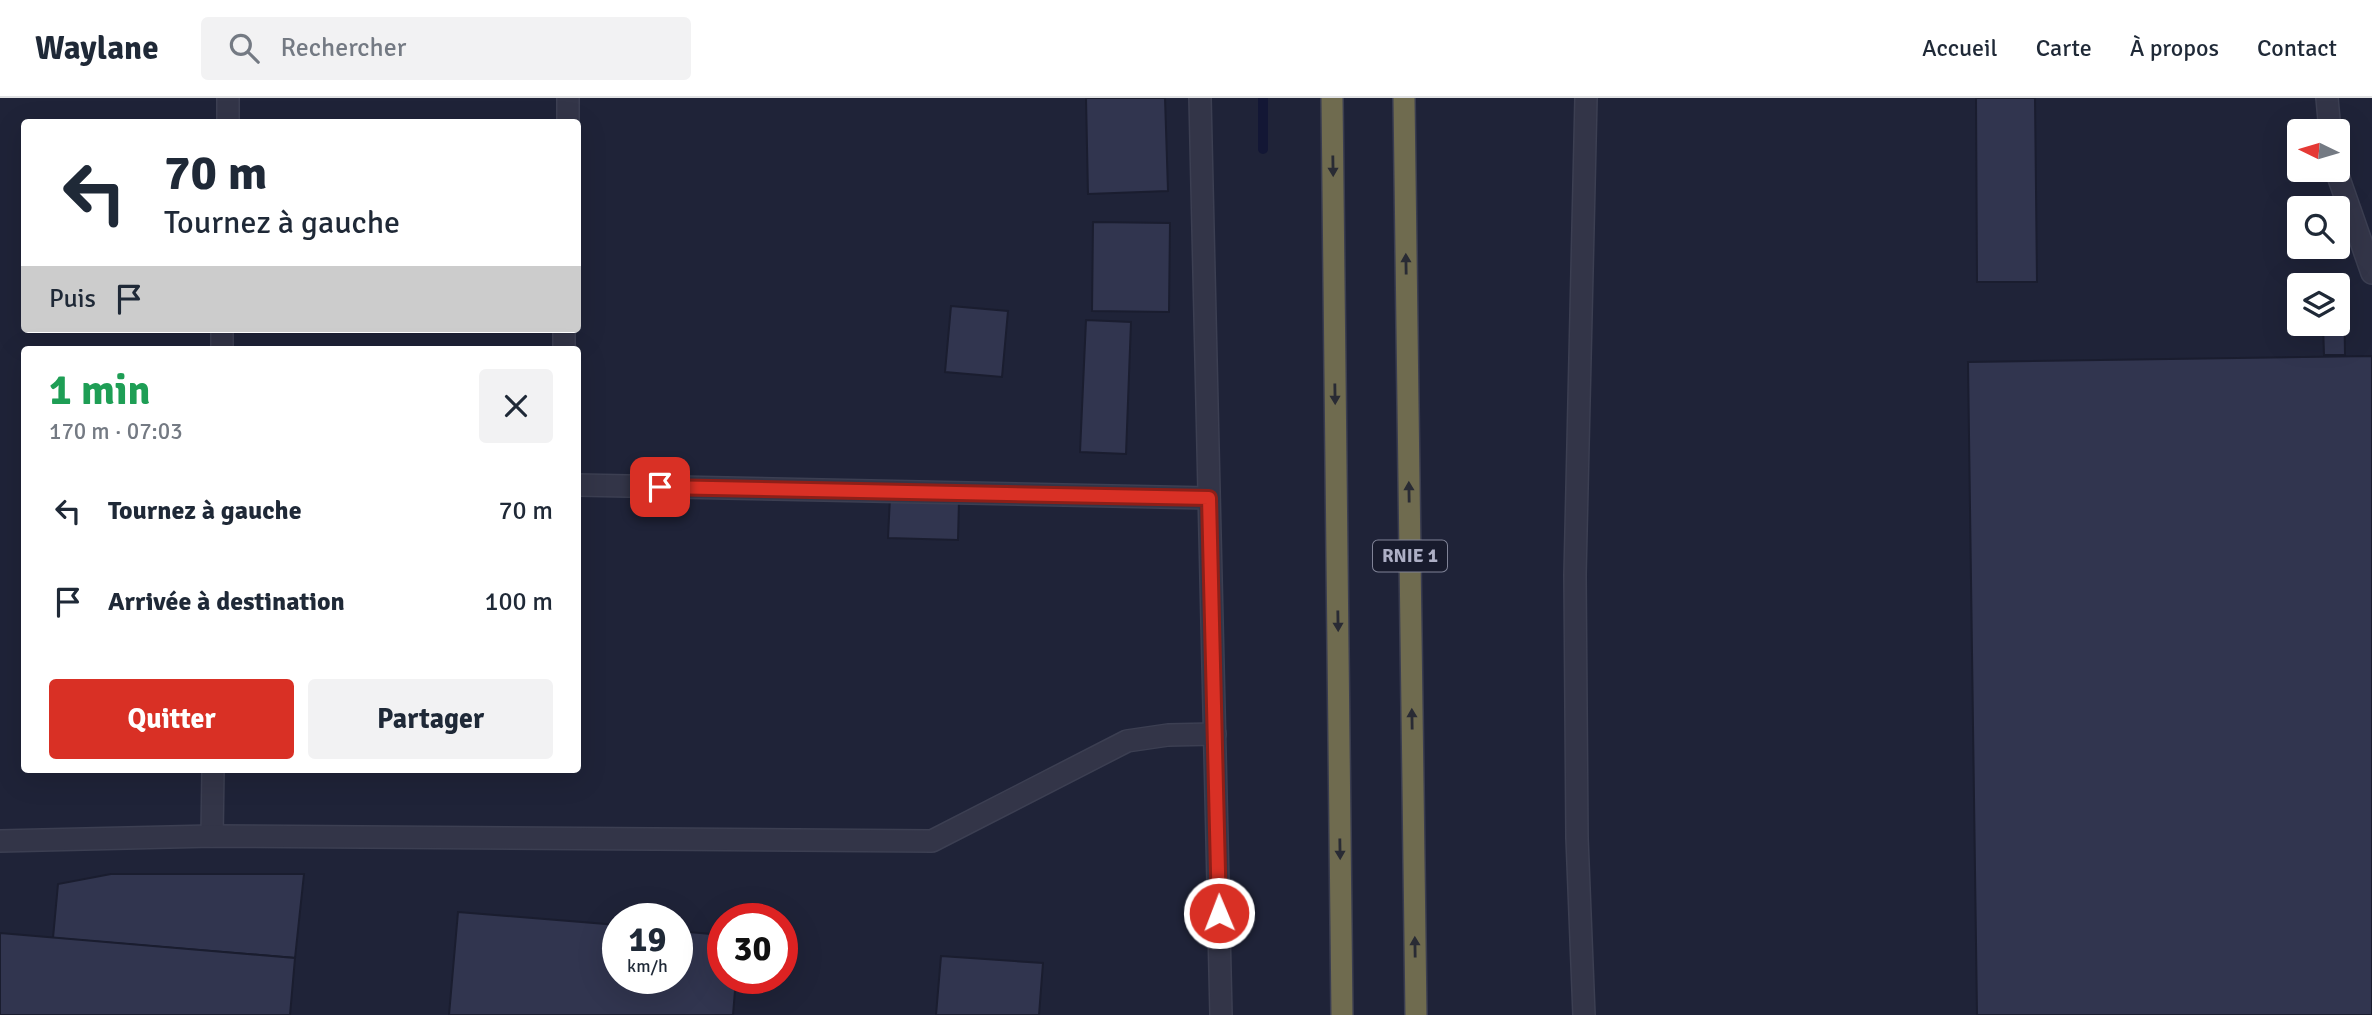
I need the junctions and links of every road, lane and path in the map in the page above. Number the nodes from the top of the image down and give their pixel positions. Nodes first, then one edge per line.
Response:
1 (228, 98) edge
2 (568, 98) edge
3 (1200, 98) edge
4 (1332, 98) edge
5 (1404, 98) edge
6 (1586, 98) edge
7 (2326, 98) edge
8 (228, 119) edge
9 (568, 119) edge
10 (2329, 119) edge
11 (2340, 182) edge
12 (2372, 273) edge
13 (581, 485) edge
14 (1209, 498) junction
15 (1215, 734) junction
16 (213, 773) edge
17 (212, 836) junction
18 (0, 841) edge
19 (1221, 1015) edge
20 (1342, 1015) edge
21 (1416, 1015) edge
22 (1584, 1015) edge

1 - 8 street
2 - 9 street
3 - 14 street
4 -> 20 highway
21 -> 5 highway, RNIE 1
6 - 22 street
7 - 10 street
11 - 12 street
13 - 14 street
14 - 15 street
15 - 17 street
15 - 19 street
16 - 17 street
17 - 18 street

